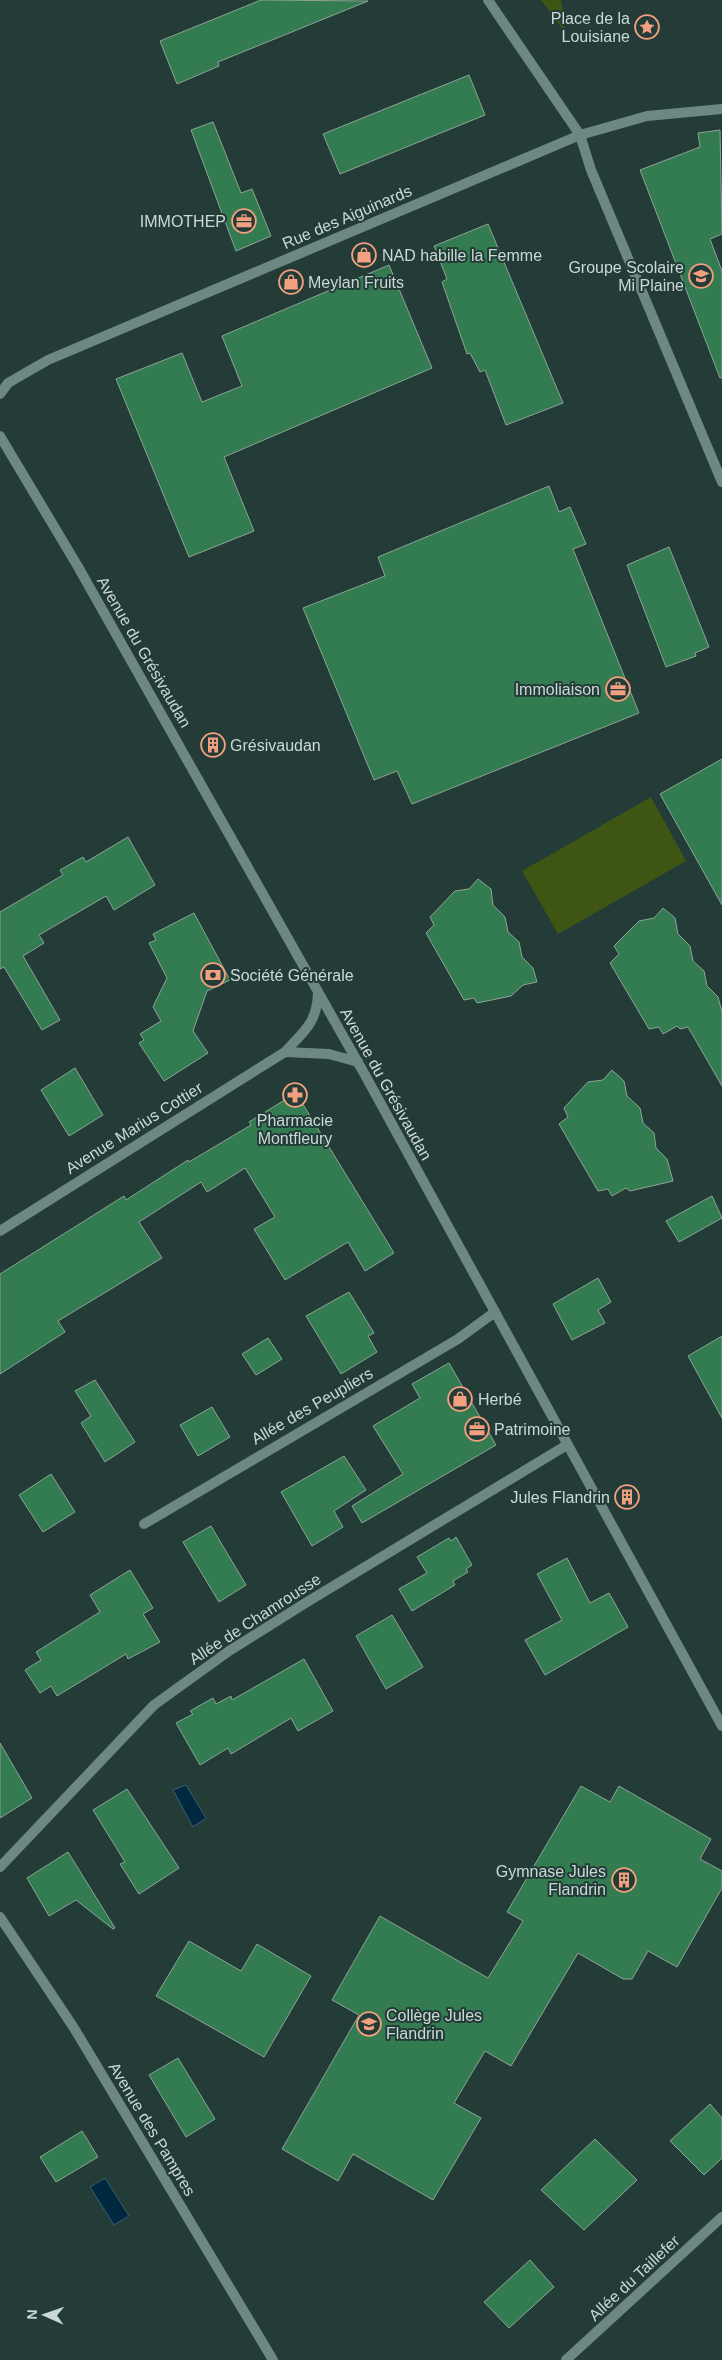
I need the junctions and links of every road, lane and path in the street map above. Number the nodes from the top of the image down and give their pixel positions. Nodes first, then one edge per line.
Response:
1 (488, 0) edge
2 (722, 109) edge
3 (580, 135) junction
4 (0, 394) edge
5 (0, 436) edge
6 (722, 482) edge
7 (318, 993) junction
8 (285, 1052) junction
9 (358, 1062) junction
10 (0, 1231) edge
11 (494, 1312) junction
12 (567, 1445) junction
13 (144, 1524) dead end
14 (722, 1726) edge
15 (0, 1867) edge
16 (0, 1917) edge
17 (722, 2217) edge
18 (273, 2360) edge
19 (566, 2360) edge

1 - 3 street
2 - 3 street, Rue des Aiguinards
3 - 4 street, Rue des Aiguinards
3 - 6 street
5 - 7 street, Avenue du Grésivaudan
7 - 8 street, Avenue Marius Cottier
7 - 9 street, Avenue du Grésivaudan
8 - 9 street
8 - 10 street, Avenue Marius Cottier
9 - 11 street, Avenue du Grésivaudan
11 - 12 street, Avenue du Grésivaudan
11 - 13 street, Allée des Peupliers
12 - 14 street, Avenue du Grésivaudan
12 - 15 street, Allée de Chamrousse
16 - 18 street, Avenue des Pampres
17 - 19 street, Allée du Taillefer

